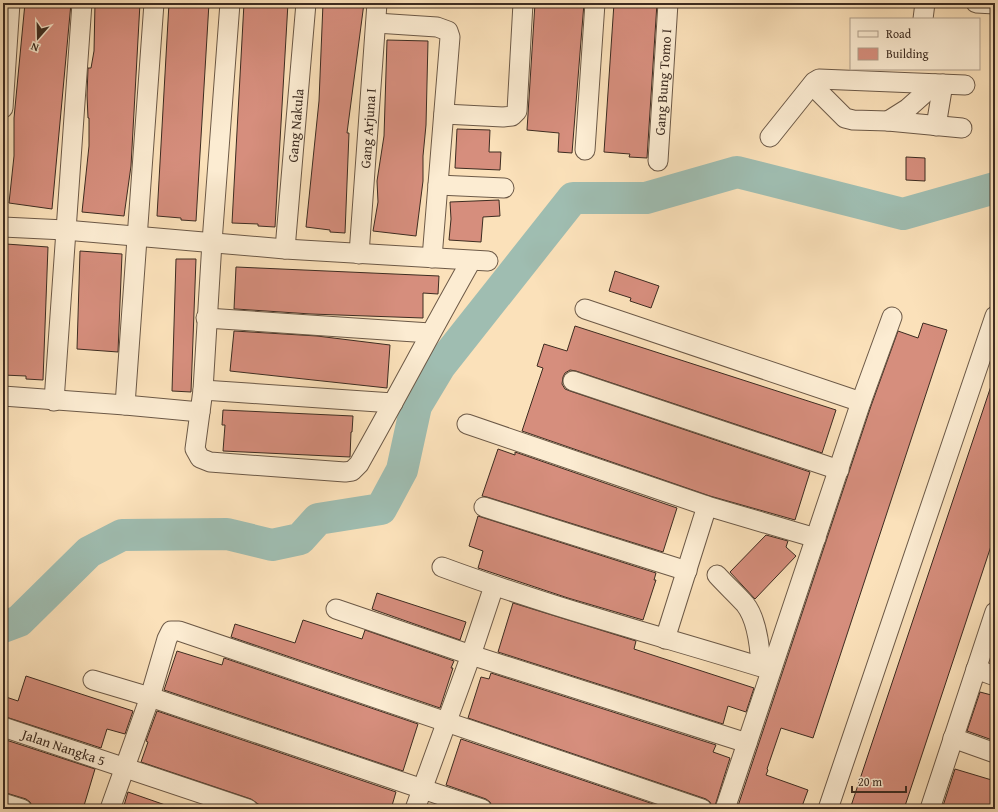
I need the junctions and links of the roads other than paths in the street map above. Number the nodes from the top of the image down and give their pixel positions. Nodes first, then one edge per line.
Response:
1 (10, 3) edge
2 (82, 3) edge
3 (154, 3) edge
4 (230, 3) edge
5 (306, 3) edge
6 (377, 3) edge
7 (523, 3) edge
8 (595, 3) edge
9 (668, 3) edge
10 (925, 3) edge
11 (976, 3) edge
12 (995, 4) edge
13 (923, 18) edge
14 (376, 23) junction
15 (933, 80) edge
16 (812, 85) junction
17 (965, 85) dead end
18 (3, 108) edge
19 (444, 114) junction
20 (888, 121) junction
21 (936, 126) junction
22 (962, 128) dead end
23 (770, 137) dead end
24 (585, 150) dead end
25 (658, 161) dead end
26 (438, 185) junction
27 (504, 188) dead end
28 (3, 227) edge
29 (65, 230) junction
30 (138, 236) junction
31 (212, 242) junction
32 (286, 249) junction
33 (360, 254) junction
34 (432, 258) junction
35 (585, 309) dead end
36 (995, 316) edge
37 (892, 317) dead end
38 (206, 318) junction
39 (430, 333) junction
40 (573, 381) dead end
41 (203, 390) junction
42 (3, 396) edge
43 (54, 400) junction
44 (861, 402) junction
45 (394, 403) junction
46 (125, 405) junction
47 (200, 412) junction
48 (467, 424) dead end
49 (839, 470) junction
50 (707, 506) junction
51 (484, 507) dead end
52 (816, 538) junction
53 (442, 566) dead end
54 (687, 571) junction
55 (717, 575) dead end
56 (494, 586) junction
57 (336, 609) dead end
58 (995, 612) edge
59 (665, 639) junction
60 (471, 655) junction
61 (766, 668) junction
62 (976, 669) junction
63 (995, 676) edge
64 (93, 680) dead end
65 (150, 697) junction
66 (446, 722) junction
67 (3, 727) edge
68 (953, 738) junction
69 (747, 743) junction
70 (995, 753) edge
71 (124, 767) junction
72 (422, 789) junction
73 (3, 803) edge
74 (932, 808) edge
75 (22, 809) edge
76 (110, 809) edge
77 (248, 809) edge
78 (415, 809) edge
79 (482, 809) edge
80 (702, 809) edge
81 (725, 809) edge
82 (828, 809) edge

1 - 18 street
2 - 29 street
3 - 30 street
4 - 31 street
5 - 32 street, Gang Nakula
6 - 14 street, Gang Arjuna I
7 - 19 street
8 - 24 street
9 - 25 street, Gang Bung Tomo I
10 - 13 street
11 - 12 street
14 - 19 street
14 - 33 street, Gang Arjuna I
15 - 16 street
15 - 17 street
15 - 20 street
15 - 21 street
16 - 20 street
16 - 23 street
19 - 26 street
20 - 21 street
21 - 22 street
26 - 27 street
26 - 34 street
28 - 29 street
29 - 30 street
29 - 43 street
30 - 31 street
30 - 46 street
31 - 32 street
31 - 38 street
32 - 33 street
33 - 34 street
34 - 39 street
35 - 44 street
36 - 82 street
37 - 44 street
38 - 39 street
38 - 41 street
39 - 45 street
40 - 49 street
41 - 45 street
41 - 47 street
42 - 43 street
43 - 46 street
44 - 49 street
45 - 47 street
46 - 47 street
48 - 50 street
49 - 52 street
50 - 52 street
50 - 54 street
51 - 54 street
52 - 61 street
53 - 56 street
54 - 59 street
55 - 61 street
56 - 59 street
56 - 60 street
57 - 60 street
58 - 62 street
59 - 61 street
60 - 66 street
60 - 69 street
61 - 69 street
62 - 63 street
62 - 68 street
64 - 65 street
65 - 66 street
65 - 71 street
65 - 72 street
66 - 72 street
66 - 80 street
67 - 71 street, Jalan Nangka 5
68 - 70 street
68 - 74 street
69 - 81 street
71 - 76 street
71 - 77 street, Jalan Nangka 5
72 - 78 street
72 - 79 street
73 - 75 street

